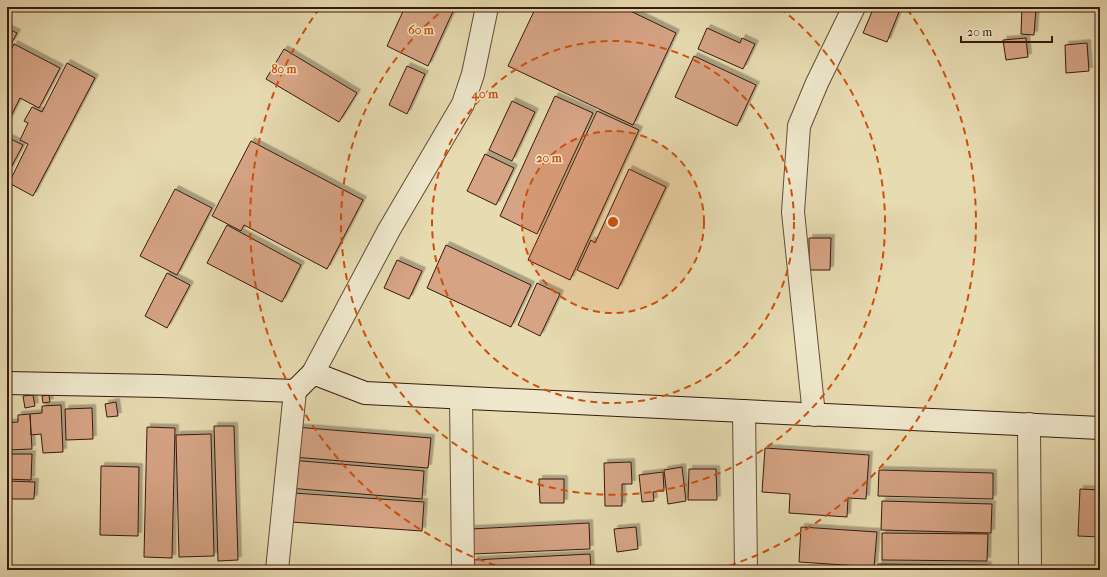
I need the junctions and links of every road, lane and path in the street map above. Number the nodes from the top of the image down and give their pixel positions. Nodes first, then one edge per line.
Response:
1 (487, 7) edge
2 (854, 7) edge
3 (313, 373) junction
4 (7, 383) edge
5 (295, 391) junction
6 (461, 398) junction
7 (744, 411) junction
8 (814, 415) junction
9 (1029, 424) junction
10 (1100, 428) edge
11 (277, 570) edge
12 (463, 570) edge
13 (746, 570) edge
14 (1030, 570) edge

1 - 3 street
2 - 8 street
3 - 5 street
3 - 6 street
4 - 5 street
5 - 11 street
6 - 7 street
6 - 12 street
7 - 8 street
7 - 13 street
8 - 9 street
9 - 10 street
9 - 14 street

